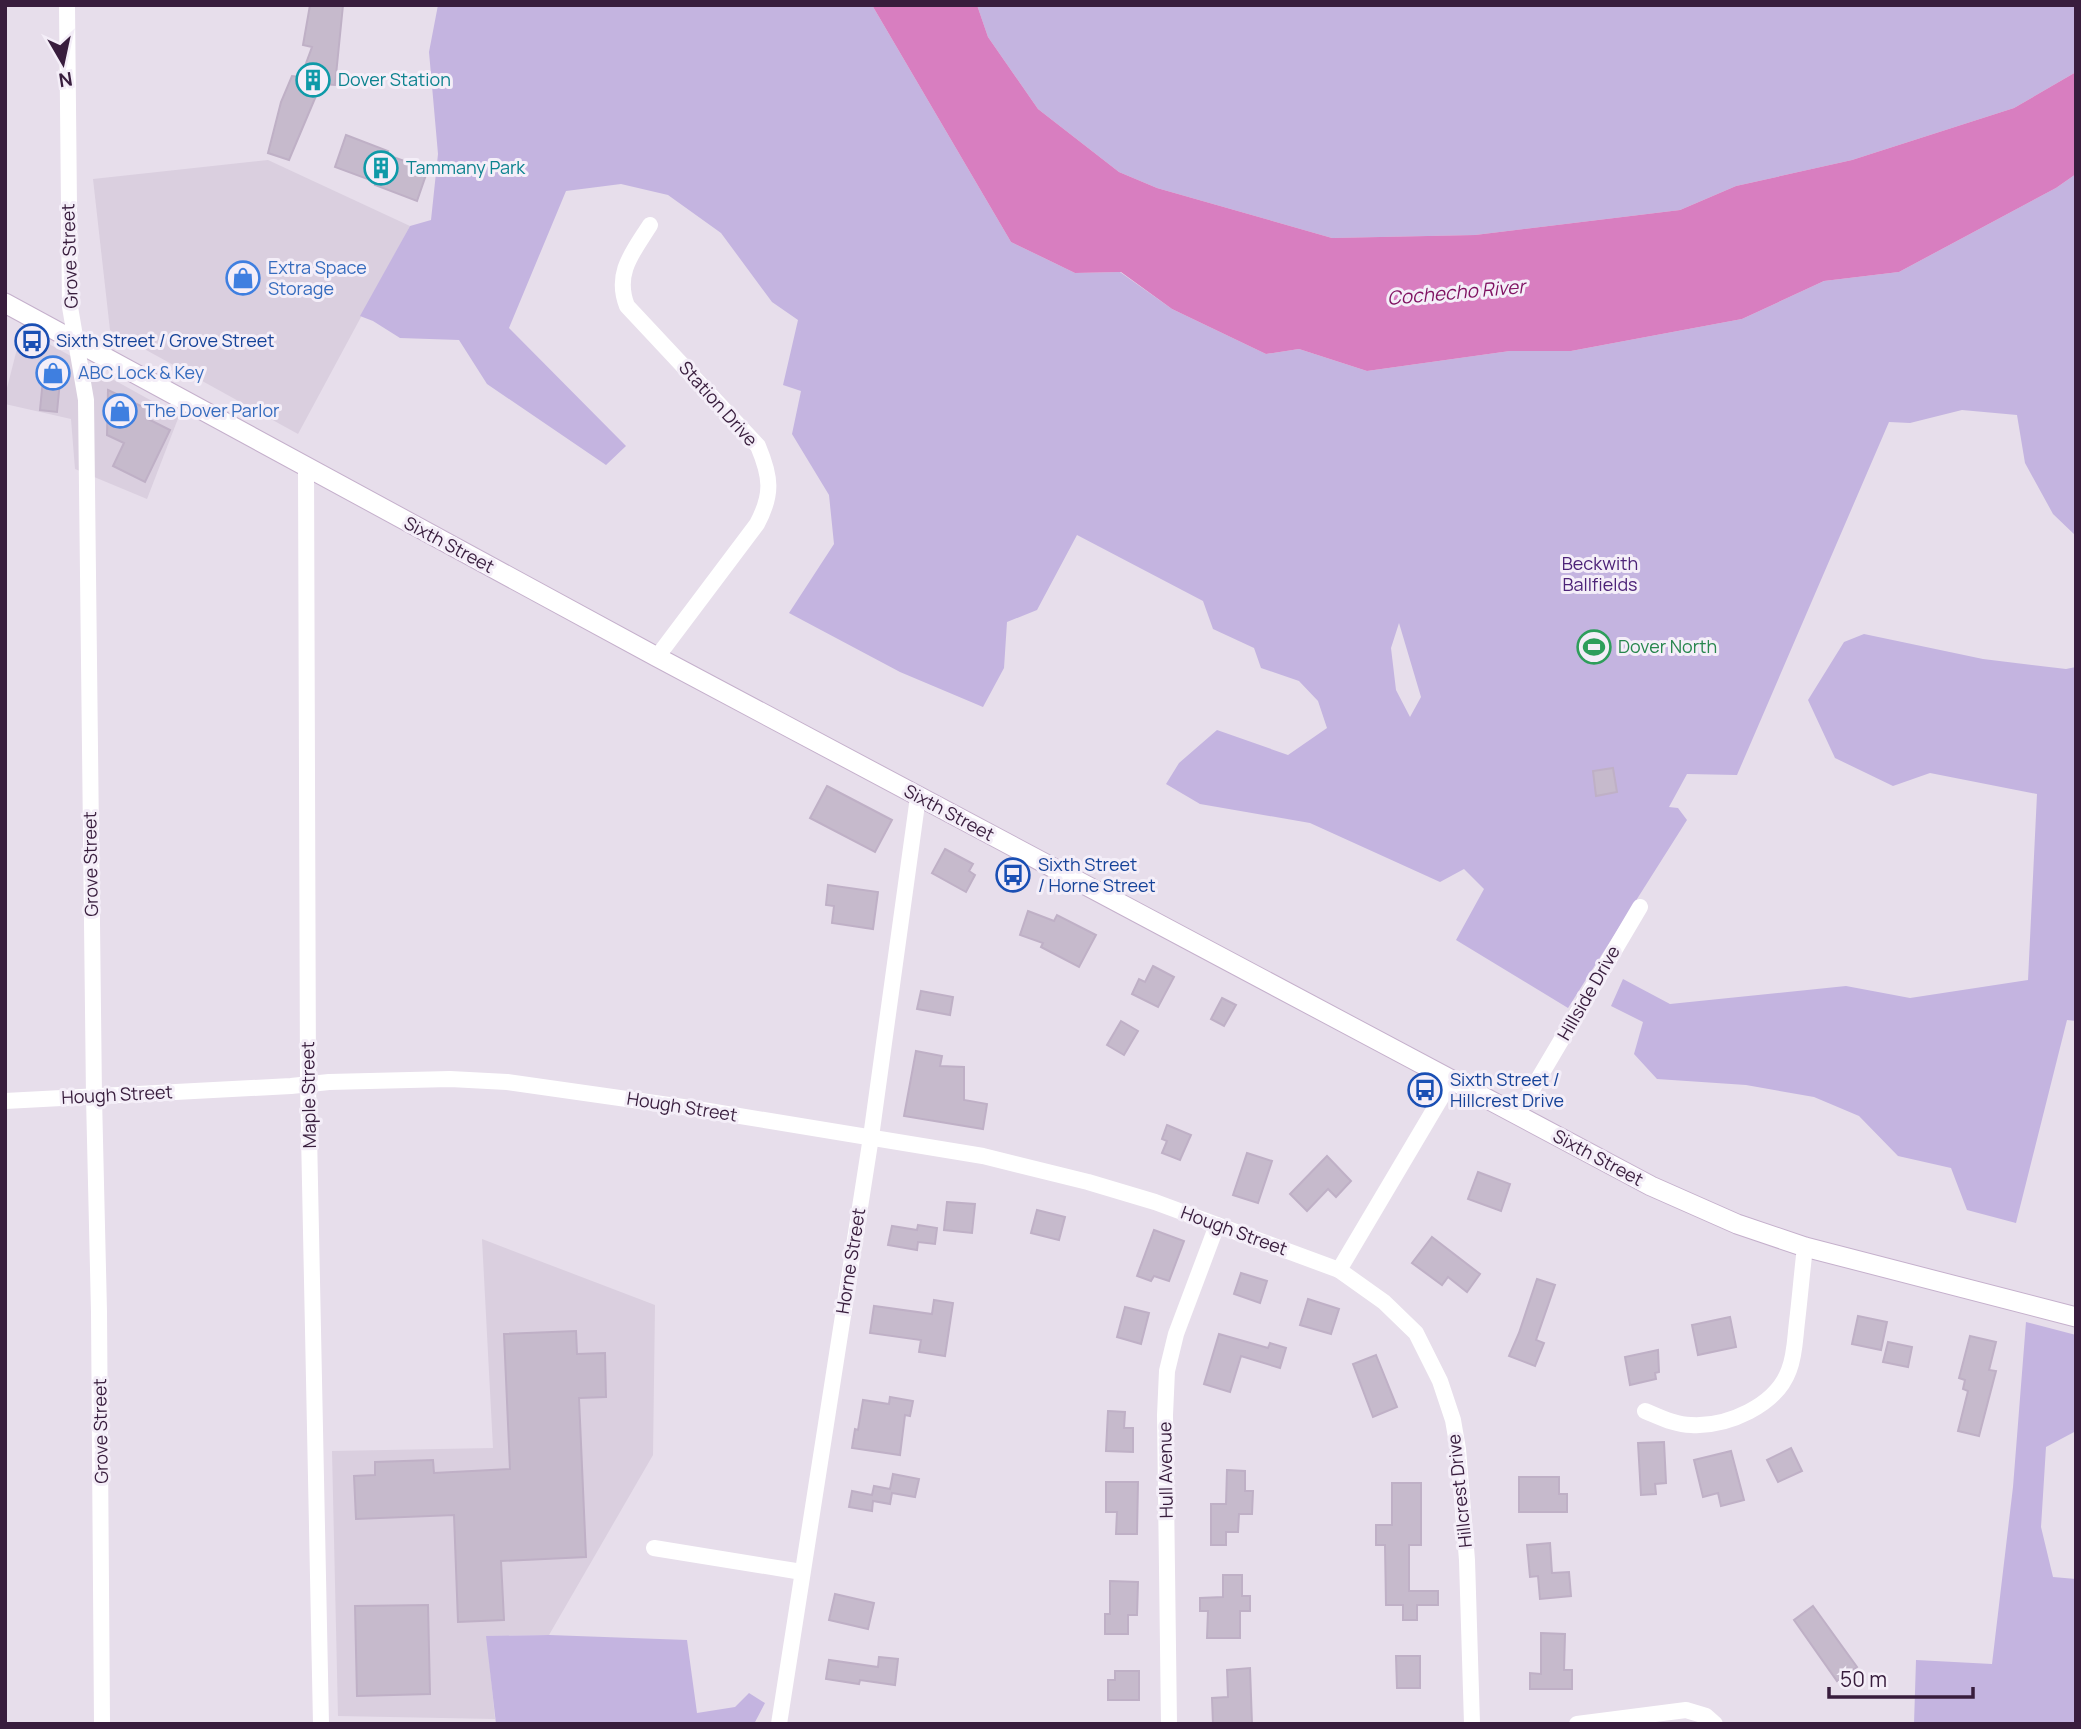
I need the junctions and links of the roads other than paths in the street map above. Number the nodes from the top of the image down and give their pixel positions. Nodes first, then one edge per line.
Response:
1 (67, 5) edge
2 (650, 225) dead end
3 (5, 303) edge
4 (77, 342) junction
5 (306, 467) junction
6 (657, 657) junction
7 (918, 797) junction
8 (1640, 907) dead end
9 (1451, 1081) junction
10 (308, 1084) junction
11 (94, 1097) junction
12 (5, 1101) edge
13 (1517, 1115) junction
14 (871, 1137) junction
15 (1217, 1224) junction
16 (1805, 1247) junction
17 (1339, 1270) junction
18 (2076, 1318) edge
19 (1645, 1411) dead end
20 (654, 1548) dead end
21 (802, 1572) junction
22 (103, 1724) edge
23 (321, 1724) edge
24 (779, 1724) edge
25 (1169, 1724) edge
26 (1472, 1724) edge
27 (1577, 1724) edge
28 (1715, 1724) edge

1 - 4 street, Grove Street
2 - 6 street, Station Drive
3 - 4 main road, Sixth Street
4 - 5 main road, Sixth Street
4 - 11 street, Grove Street
5 - 6 main road, Sixth Street
5 - 10 street, Maple Street
6 - 7 main road, Sixth Street
7 - 9 main road, Sixth Street
7 - 14 street, Horne Street
8 - 13 street, Hillside Drive
9 - 13 main road, Sixth Street
9 - 17 street
10 - 11 street, Hough Street
10 - 14 street, Hough Street
10 - 23 street, Maple Street
11 - 12 street, Hough Street
11 - 22 street, Grove Street
13 - 16 main road, Sixth Street
14 - 15 street, Hough Street
14 - 21 street, Horne Street
15 - 17 street, Hough Street
15 - 25 street, Hull Avenue
16 - 18 main road, Sixth Street
16 - 19 street
17 - 26 street, Hillcrest Drive
20 - 21 street
21 - 24 street, Horne Street
27 - 28 street

